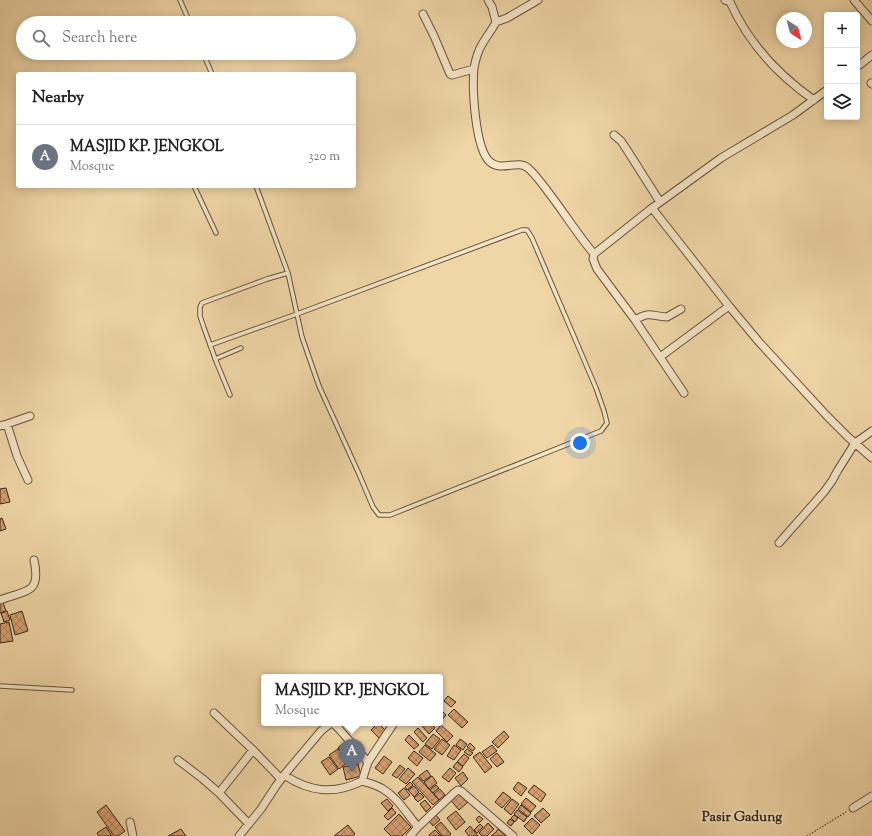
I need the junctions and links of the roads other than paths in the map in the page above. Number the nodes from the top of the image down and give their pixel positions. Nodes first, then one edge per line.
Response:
1 (180, 0) edge
2 (488, 0) edge
3 (538, 0) edge
4 (854, 0) edge
5 (728, 1) edge
6 (423, 14) dead end
7 (187, 16) edge
8 (872, 21) edge
9 (496, 22) junction
10 (872, 55) edge
11 (206, 60) edge
12 (860, 65) edge
13 (474, 69) junction
14 (211, 72) edge
15 (824, 92) edge
16 (814, 100) junction
17 (614, 135) dead end
18 (195, 188) edge
19 (257, 188) edge
20 (660, 202) junction
21 (652, 208) junction
22 (216, 233) dead end
23 (594, 254) junction
24 (288, 273) junction
25 (729, 306) junction
26 (681, 308) dead end
27 (298, 314) junction
28 (635, 320) junction
29 (210, 344) junction
30 (241, 348) dead end
31 (660, 357) junction
32 (215, 359) junction
33 (684, 392) dead end
34 (230, 395) dead end
35 (30, 416) dead end
36 (4, 425) edge
37 (872, 430) edge
38 (855, 443) junction
39 (872, 458) edge
40 (28, 480) dead end
41 (779, 543) dead end
42 (34, 560) dead end
43 (0, 600) edge
44 (0, 686) edge
45 (72, 690) dead end
46 (214, 713) dead end
47 (326, 726) edge
48 (336, 726) edge
49 (392, 726) edge
50 (253, 750) junction
51 (178, 760) dead end
52 (368, 762) junction
53 (282, 777) junction
54 (362, 781) junction
55 (219, 793) junction
56 (872, 796) edge
57 (853, 808) road end
58 (130, 822) dead end
59 (249, 824) junction
60 (418, 827) junction
61 (133, 836) edge
62 (239, 836) edge
63 (410, 836) edge
64 (513, 836) edge

1 - 7 lane
2 - 9 street
3 - 9 street
4 - 8 street
5 - 16 street
6 - 13 street
9 - 13 street
10 - 12 street
11 - 14 lane
13 - 23 street
15 - 16 street
16 - 20 street
17 - 20 street
18 - 22 lane
19 - 24 lane
20 - 21 street
21 - 23 street
21 - 25 street
23 - 28 street
24 - 27 lane
24 - 29 lane
25 - 31 street
25 - 38 street
26 - 28 street
27 - 27 lane
27 - 29 lane
28 - 31 street
29 - 32 lane
30 - 32 lane
31 - 33 street
32 - 34 lane
35 - 36 street
36 - 40 street
37 - 38 street
38 - 39 street
38 - 41 street
42 - 43 street
44 - 45 lane
46 - 50 street
47 - 53 street
48 - 52 street
49 - 52 street
50 - 53 street
50 - 55 street
51 - 55 street
52 - 54 street
53 - 54 street
53 - 59 street
54 - 60 street
55 - 59 street
56 - 57 street
58 - 61 street
59 - 62 street
60 - 63 street
60 - 64 street

